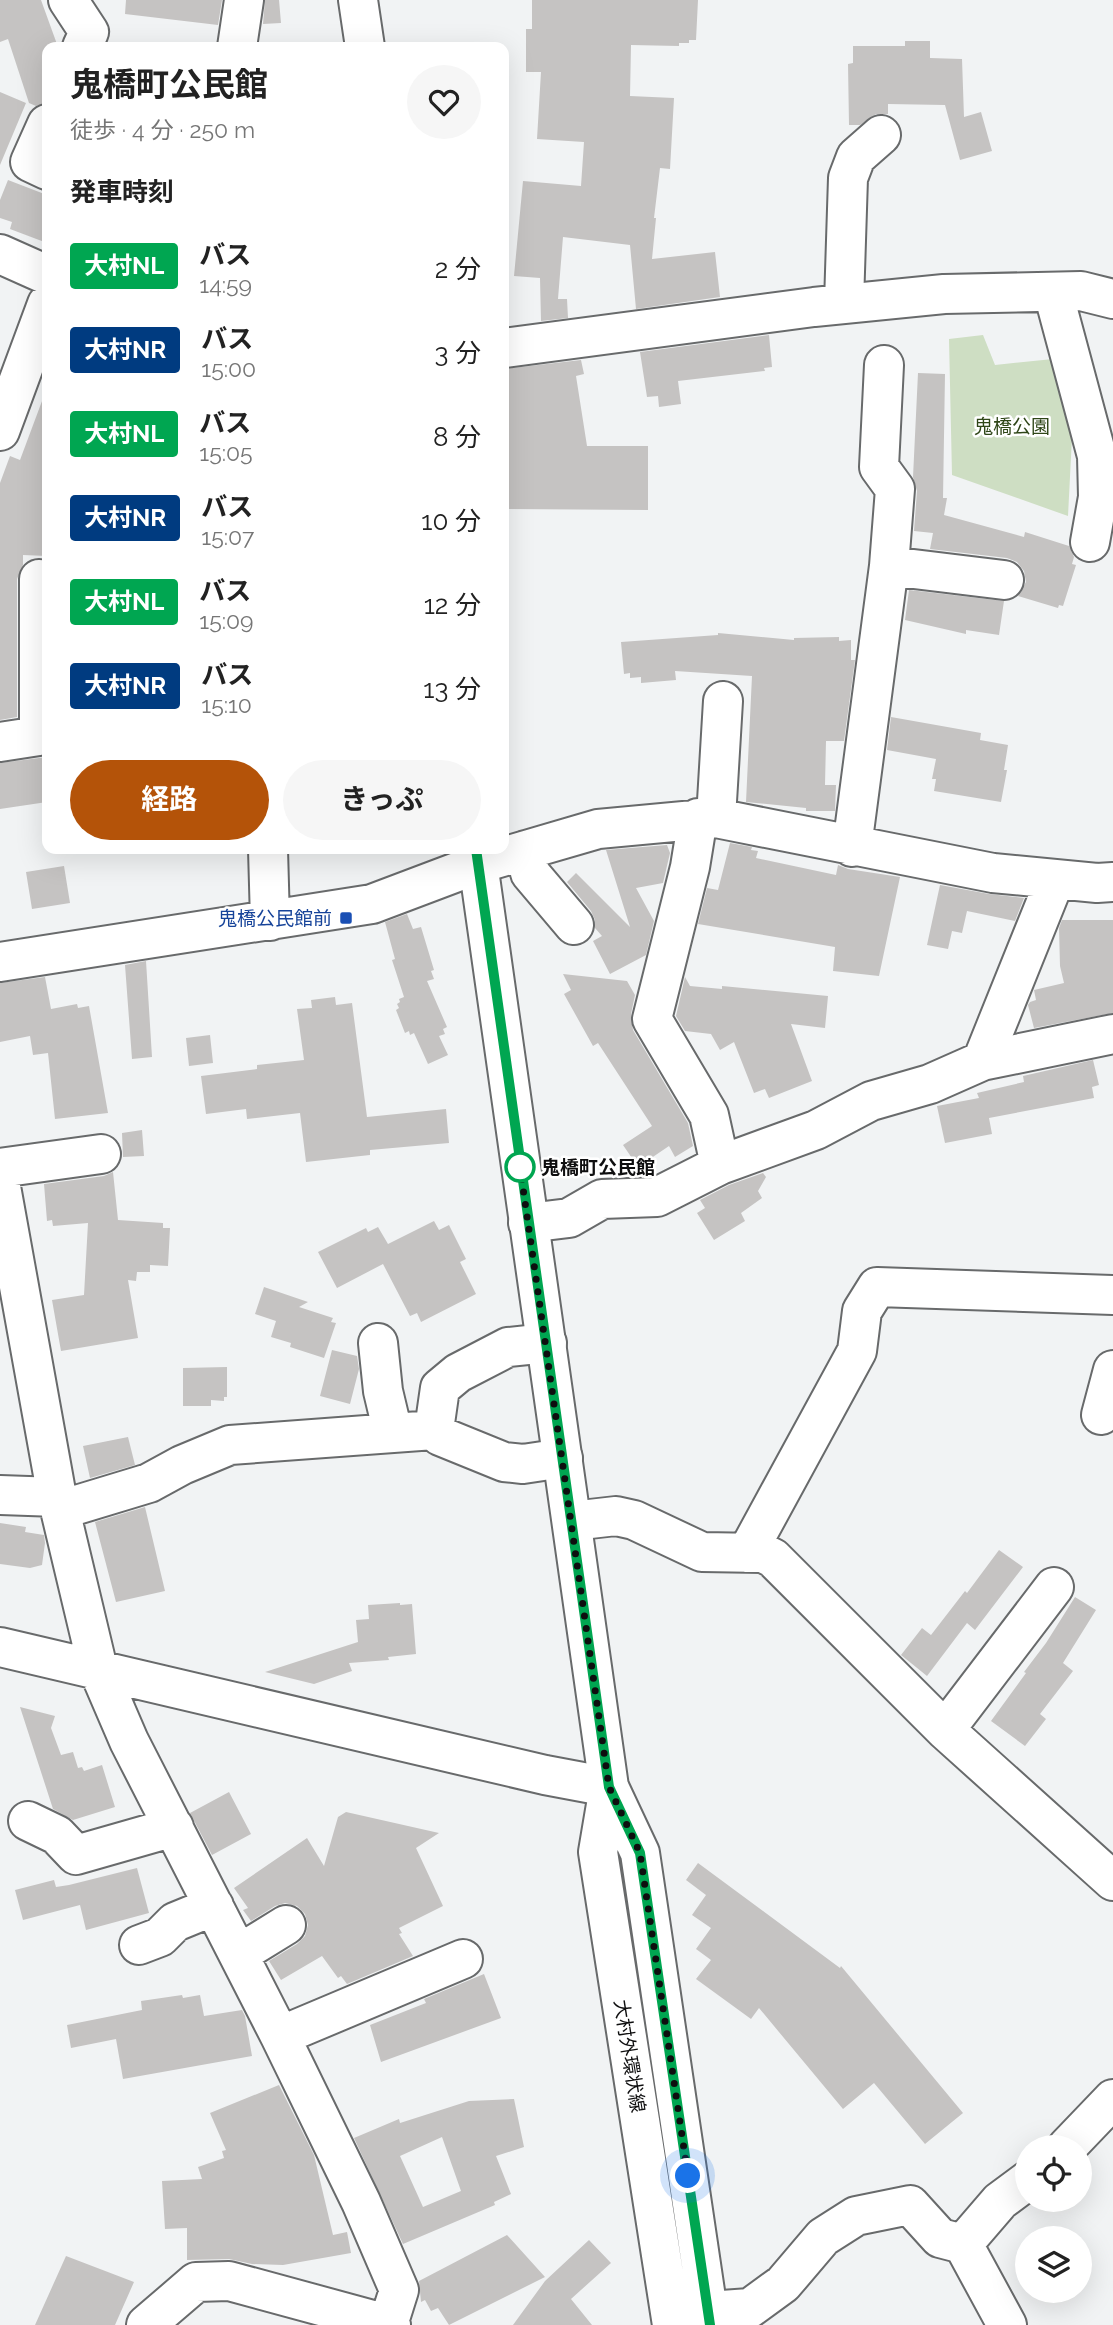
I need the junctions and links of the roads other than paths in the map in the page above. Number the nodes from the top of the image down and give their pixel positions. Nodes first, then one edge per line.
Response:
1 (68, 0) edge
2 (244, 0) edge
3 (358, 0) edge
4 (84, 42) edge
5 (238, 42) edge
6 (364, 42) edge
7 (42, 135) edge
8 (881, 135) dead end
9 (42, 168) edge
10 (0, 254) edge
11 (42, 273) edge
12 (1053, 292) junction
13 (1113, 299) edge
14 (844, 303) junction
15 (42, 318) edge
16 (509, 347) edge
17 (884, 365) dead end
18 (0, 431) edge
19 (1090, 542) dead end
20 (889, 566) junction
21 (39, 579) dead end
22 (1004, 580) dead end
23 (42, 696) edge
24 (723, 701) dead end
25 (42, 735) edge
26 (0, 742) edge
27 (707, 818) junction
28 (852, 847) junction
29 (526, 850) junction
30 (509, 852) edge
31 (268, 854) edge
32 (477, 856) edge
33 (1055, 880) junction
34 (1113, 882) edge
35 (270, 921) junction
36 (574, 925) dead end
37 (0, 962) edge
38 (1113, 1034) edge
39 (982, 1061) junction
40 (101, 1154) dead end
41 (720, 1165) junction
42 (0, 1168) edge
43 (2, 1204) edge
44 (528, 1223) junction
45 (1113, 1295) edge
46 (378, 1343) dead end
47 (547, 1343) junction
48 (1113, 1370) edge
49 (1101, 1415) dead end
50 (434, 1430) junction
51 (393, 1433) junction
52 (563, 1458) junction
53 (0, 1495) edge
54 (58, 1503) junction
55 (572, 1521) junction
56 (747, 1553) junction
57 (1054, 1587) dead end
58 (0, 1647) edge
59 (98, 1669) junction
60 (945, 1730) junction
61 (609, 1787) junction
62 (28, 1821) dead end
63 (174, 1827) junction
64 (1113, 1881) edge
65 (214, 1906) junction
66 (286, 1925) dead end
67 (139, 1945) dead end
68 (239, 1954) junction
69 (463, 1959) dead end
70 (280, 2036) junction
71 (1113, 2099) edge
72 (1078, 2135) edge
73 (1015, 2190) edge
74 (963, 2244) junction
75 (709, 2318) edge
76 (389, 2324) edge
77 (146, 2325) edge
78 (673, 2325) edge
79 (1007, 2325) edge

1 - 4 street
2 - 5 street
3 - 6 street
7 - 9 street
8 - 14 street
10 - 11 street
12 - 13 street
12 - 14 street
12 - 19 street
14 - 16 street
15 - 18 street
17 - 20 street
20 - 22 street
20 - 28 street
21 - 23 street
24 - 27 street
25 - 26 street
27 - 28 street
27 - 29 street
27 - 41 street
28 - 33 street
29 - 30 street
29 - 36 street
31 - 35 street
32 - 35 street
32 - 44 street, 大村外環状線
33 - 34 street
33 - 39 street
35 - 37 street
38 - 39 street
39 - 41 street
40 - 42 street
41 - 44 street
43 - 54 street
44 - 47 street, 大村外環状線
45 - 56 street
46 - 51 street
47 - 50 street
47 - 52 street, 大村外環状線
48 - 49 street
50 - 51 street
50 - 52 street
51 - 54 street
52 - 55 street, 大村外環状線
53 - 54 street
54 - 59 street
55 - 56 street
55 - 61 street, 大村外環状線
56 - 60 street
57 - 60 street
58 - 59 street
59 - 61 street
59 - 63 street
60 - 64 street
61 - 75 street, 大村外環状線
61 - 78 street, 大村外環状線
62 - 63 street
63 - 65 street
65 - 67 street
65 - 68 street
66 - 68 street
68 - 70 street
69 - 70 street
70 - 76 street
71 - 72 street
73 - 74 street
74 - 75 street
74 - 79 street
76 - 77 street

